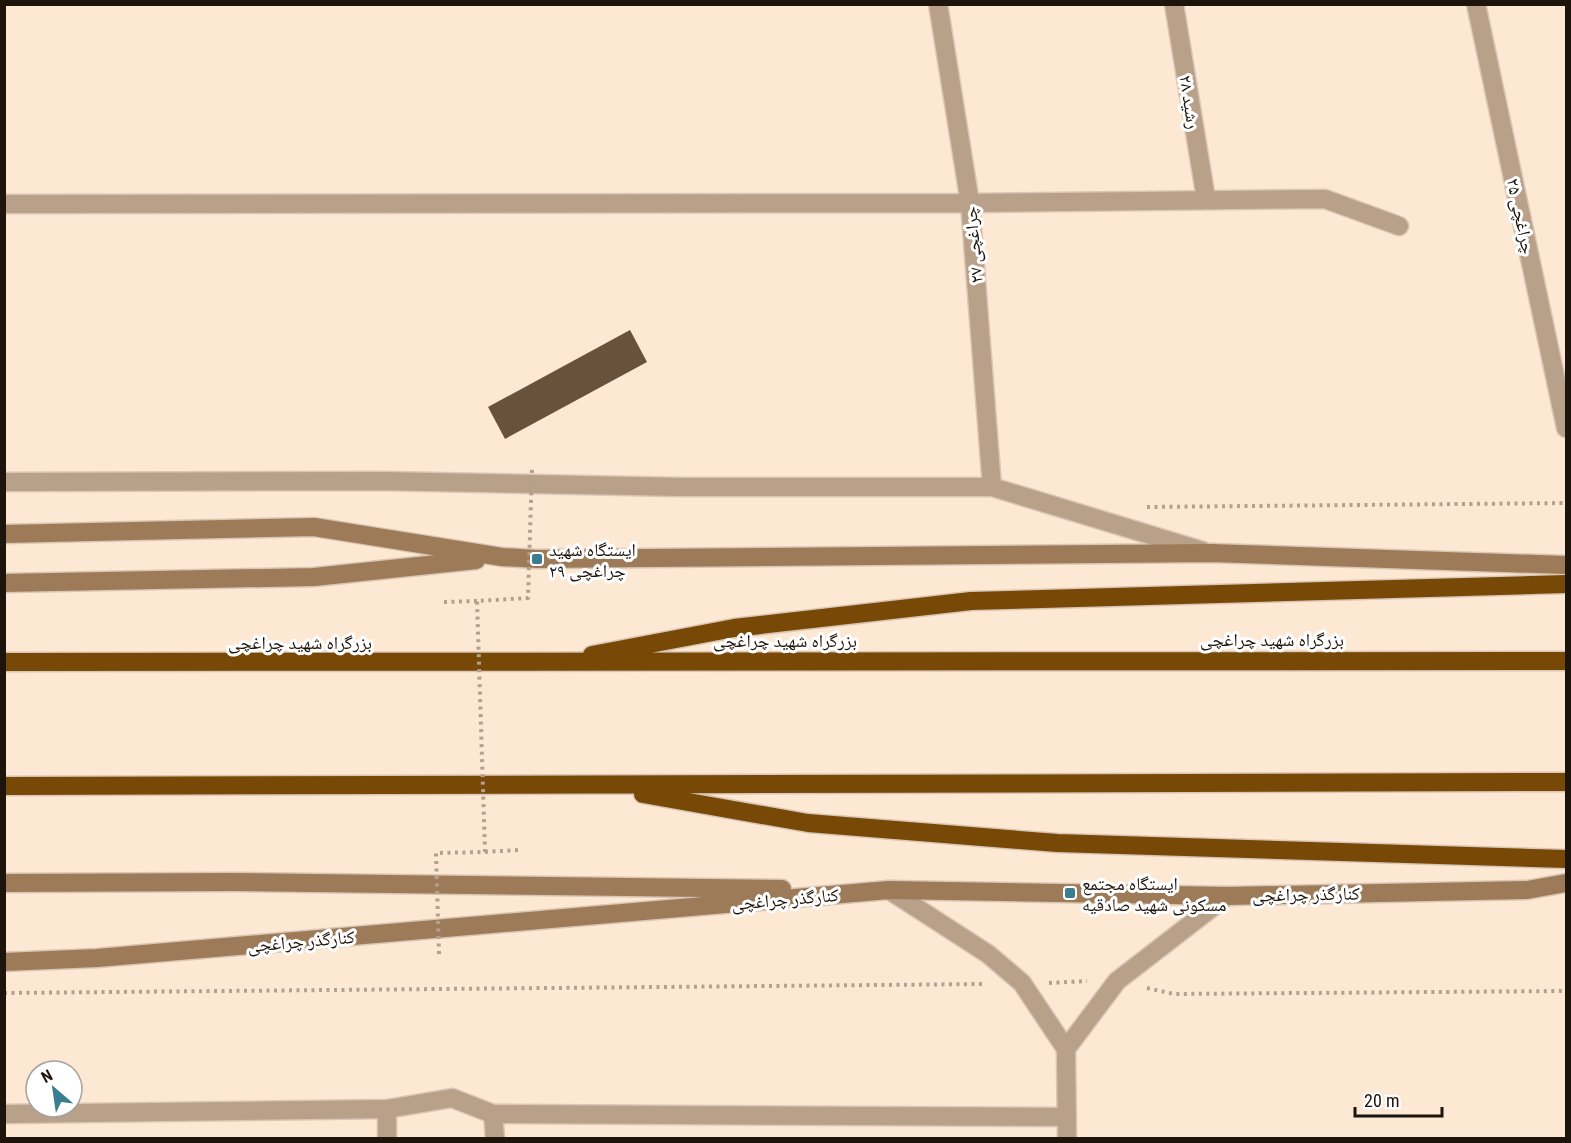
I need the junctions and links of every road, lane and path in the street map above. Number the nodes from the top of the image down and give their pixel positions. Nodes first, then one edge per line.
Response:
1 (938, 4) edge
2 (1174, 4) edge
3 (1476, 4) edge
4 (1206, 199) junction
5 (970, 203) junction
6 (4, 204) edge
7 (1399, 226) dead end
8 (1566, 428) edge
9 (532, 468) dead end
10 (4, 482) edge
11 (992, 487) junction
12 (1566, 503) edge
13 (1135, 507) dead end
14 (4, 534) edge
15 (1211, 553) junction
16 (502, 557) junction
17 (1566, 565) edge
18 (4, 583) edge
19 (1566, 584) edge
20 (477, 601) junction
21 (444, 602) dead end
22 (1566, 661) edge
23 (4, 662) edge
24 (545, 663) junction
25 (1566, 782) edge
26 (4, 786) edge
27 (594, 786) junction
28 (518, 850) dead end
29 (485, 852) junction
30 (1566, 859) edge
31 (4, 883) edge
32 (1566, 883) edge
33 (889, 890) junction
34 (1227, 896) junction
35 (439, 954) dead end
36 (4, 962) edge
37 (1117, 981) junction
38 (1022, 983) junction
39 (1566, 991) edge
40 (4, 993) edge
41 (1066, 1049) junction
42 (387, 1109) junction
43 (4, 1114) edge
44 (493, 1114) junction
45 (1067, 1117) junction
46 (387, 1138) edge
47 (495, 1138) edge
48 (1067, 1138) edge

1 - 5 street, چراغچی ۲۷
2 - 4 street, رشید ۲۸
3 - 8 street, چراغچی ۲۵
4 - 5 street
4 - 7 street
5 - 6 street
5 - 11 street, چراغچی ۲۷
9 - 20 path, bridge
10 - 11 street
11 - 15 street
12 - 13 path
14 - 16 main road
15 - 16 main road
15 - 17 main road
16 - 18 main road
19 - 24 highway
20 - 21 path
20 - 29 path, bridge
22 - 24 highway, بزرگراه شهید چراغچی
23 - 24 highway, بزرگراه شهید چراغچی
25 - 27 highway
26 - 27 highway
27 - 30 highway
28 - 29 path
29 - 35 path, bridge
31 - 33 main road
32 - 34 main road, کنارگذر چراغچی
33 - 34 main road, کنارگذر چراغچی
33 - 36 main road, کنارگذر چراغچی
33 - 38 street
34 - 37 street
37 - 38 path
37 - 39 path
37 - 41 street
38 - 40 path
38 - 41 street
41 - 45 street
42 - 43 street
42 - 44 street
42 - 46 street
44 - 45 street
44 - 47 street
45 - 48 street

